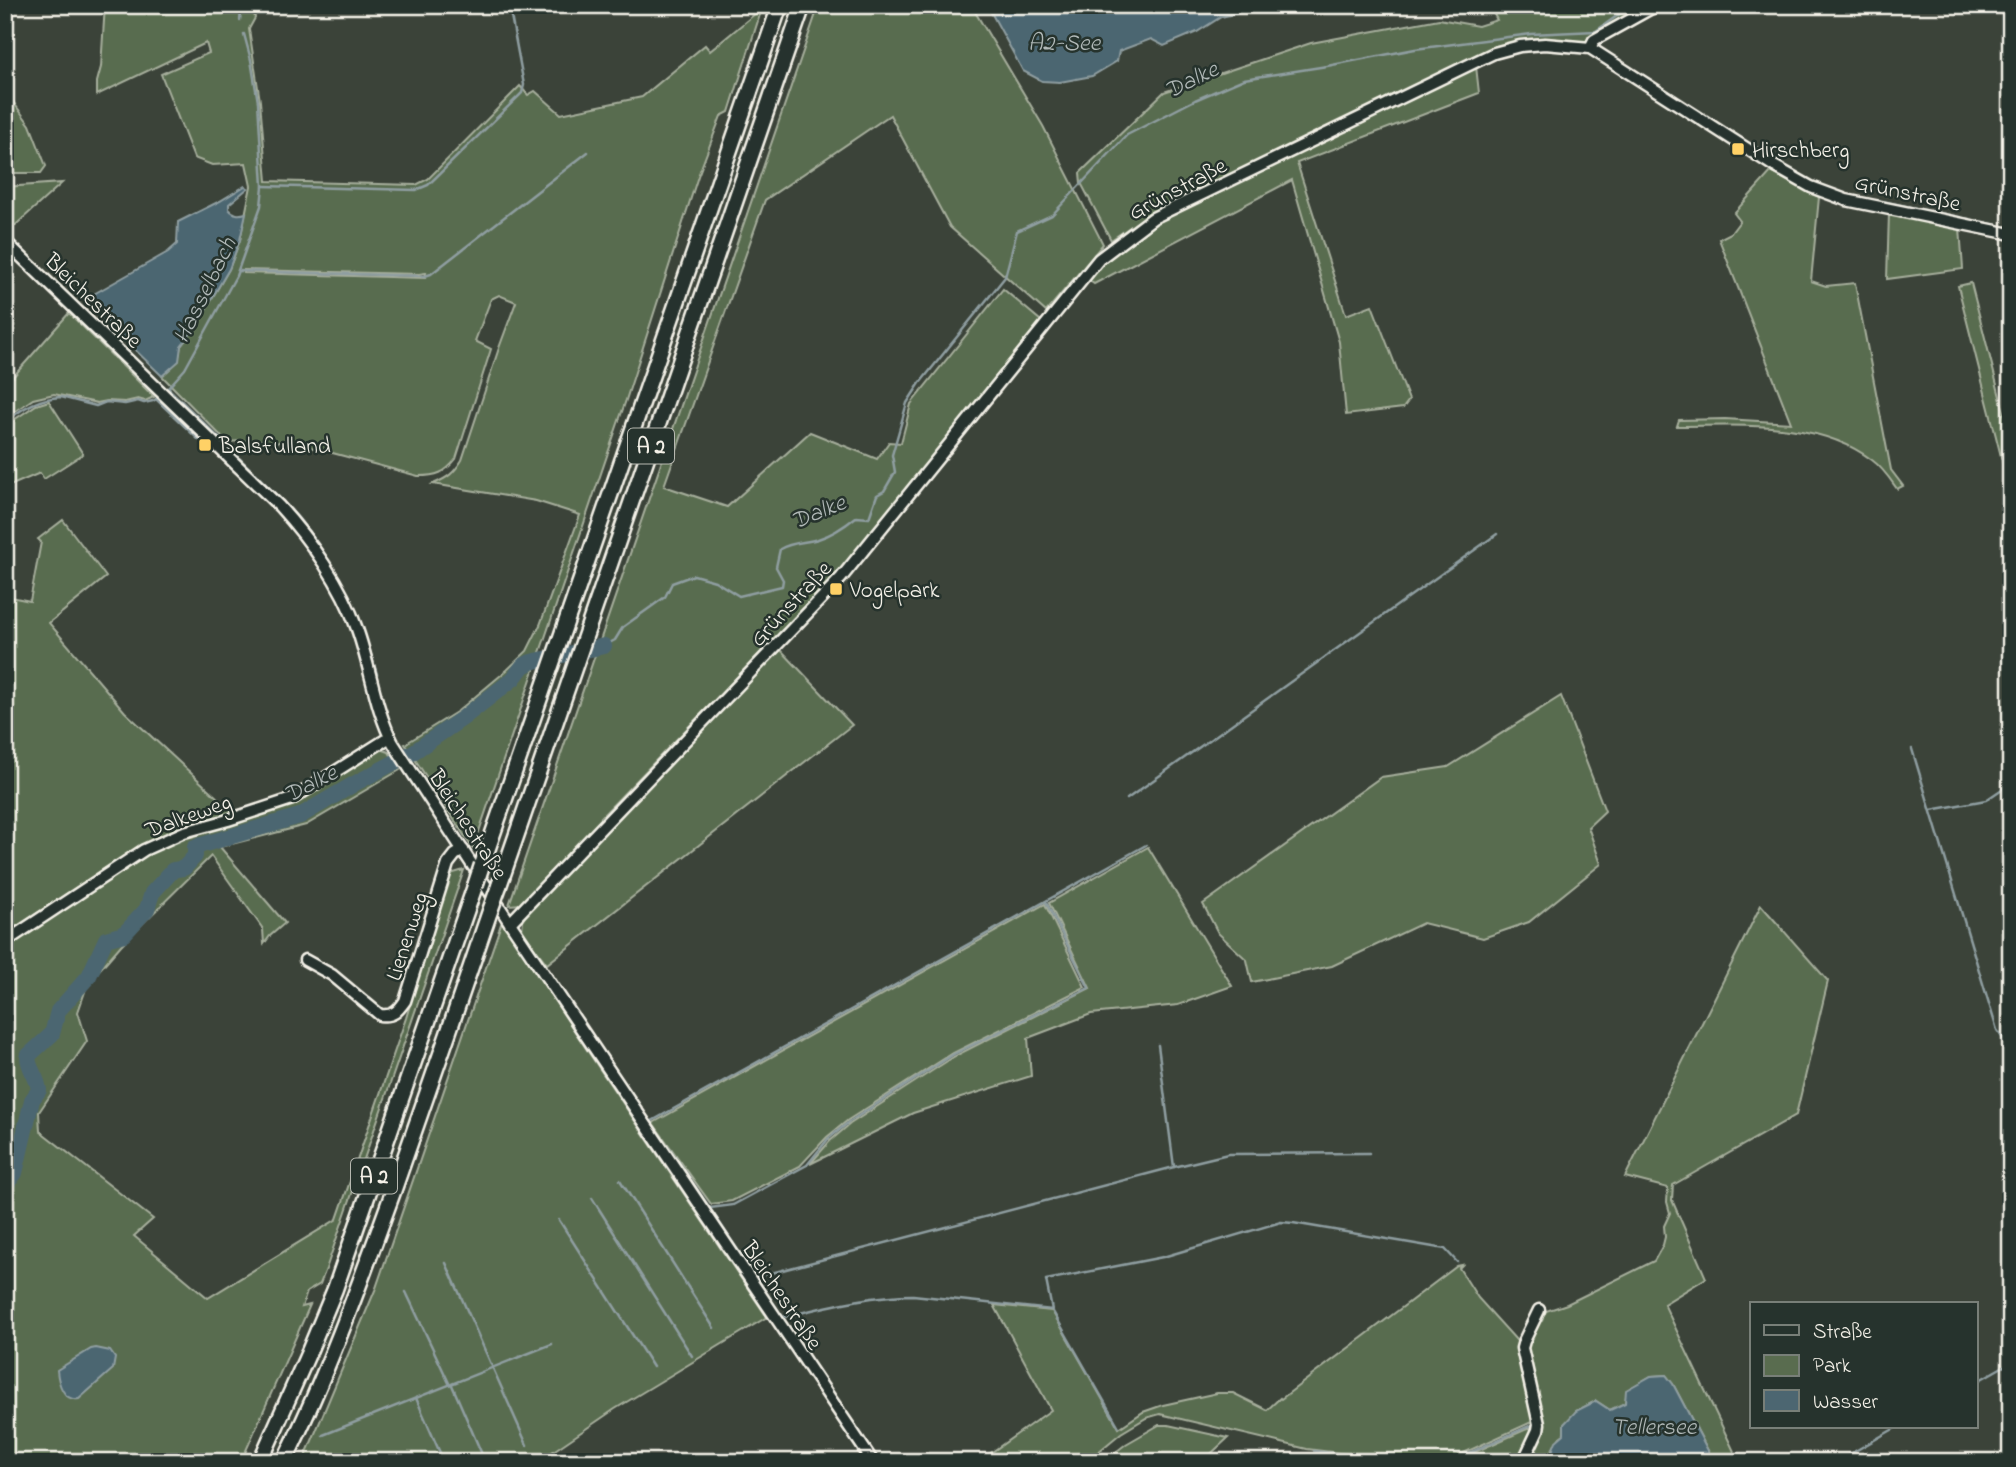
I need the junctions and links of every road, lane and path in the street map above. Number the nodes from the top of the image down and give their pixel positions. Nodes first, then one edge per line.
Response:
1 (780, 5) edge
2 (803, 5) edge
3 (1657, 5) edge
4 (1590, 48) junction
5 (2011, 234) edge
6 (5, 242) edge
7 (392, 740) junction
8 (463, 850) junction
9 (510, 922) junction
10 (5, 943) edge
11 (305, 960) dead end
12 (1539, 1310) dead end
13 (260, 1462) edge
14 (284, 1462) edge
15 (873, 1462) edge
16 (1523, 1462) edge

1 - 13 highway, A 2, bridge
2 - 14 highway, A 2, bridge
3 - 4 street
4 - 5 street, Grünstraße
4 - 9 street, Grünstraße
6 - 7 street, Bleichestraße
7 - 8 street, Bleichestraße
7 - 10 street, Dalkeweg
8 - 9 street, Bleichestraße
8 - 11 street, Lienenweg
9 - 15 street, Bleichestraße
12 - 16 street

